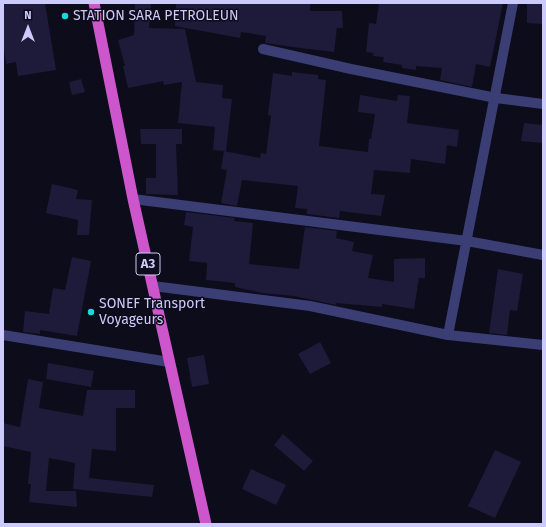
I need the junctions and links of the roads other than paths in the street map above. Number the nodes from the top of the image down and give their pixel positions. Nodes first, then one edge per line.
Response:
1 (94, 3) edge
2 (513, 3) edge
3 (263, 49) dead end
4 (496, 98) junction
5 (543, 104) edge
6 (133, 199) junction
7 (467, 241) junction
8 (543, 255) edge
9 (153, 286) junction
10 (3, 335) edge
11 (448, 335) junction
12 (543, 345) edge
13 (169, 362) junction
14 (206, 524) edge

1 - 6 highway, A3
2 - 4 street
3 - 4 street
4 - 5 street
4 - 7 street
6 - 7 street
6 - 9 highway, A3
7 - 8 street
7 - 11 street
9 - 11 street
9 - 13 highway, A3
10 - 13 street
11 - 12 street
13 - 14 highway, A3

